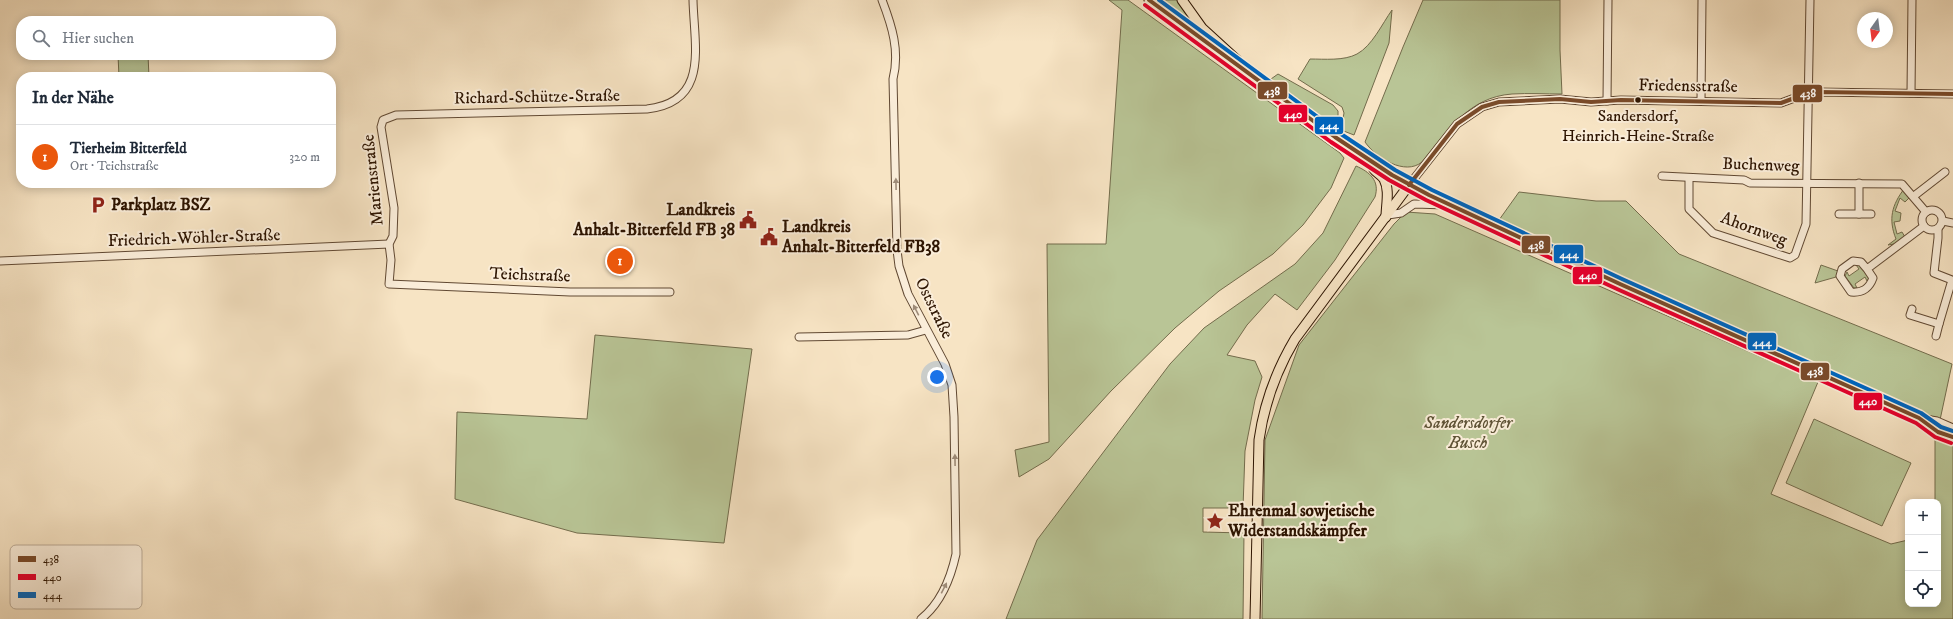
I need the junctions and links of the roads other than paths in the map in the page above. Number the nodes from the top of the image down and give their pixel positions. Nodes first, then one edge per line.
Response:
1 (693, 0) edge
2 (882, 0) edge
3 (1149, 0) edge
4 (1182, 0) edge
5 (1608, 0) edge
6 (1702, 0) edge
7 (1810, 0) edge
8 (1912, 0) edge
9 (1244, 70) junction
10 (1808, 93) junction
11 (1911, 94) junction
12 (1953, 94) edge
13 (1607, 101) junction
14 (1701, 101) junction
15 (384, 120) joint
16 (1368, 159) junction
17 (1945, 172) dead end
18 (1662, 176) dead end
19 (1689, 178) junction
20 (1807, 182) junction
21 (1859, 183) junction
22 (1409, 185) junction
23 (1914, 196) junction
24 (1447, 205) junction
25 (1926, 212) junction
26 (1839, 214) dead end
27 (1859, 214) junction
28 (1871, 214) dead end
29 (1387, 216) junction
30 (1943, 221) junction
31 (1953, 223) edge
32 (1924, 226) junction
33 (1938, 229) junction
34 (389, 244) junction
35 (0, 261) edge
36 (1867, 269) junction
37 (390, 284) joint
38 (670, 292) dead end
39 (1912, 309) dead end
40 (1939, 324) junction
41 (926, 330) junction
42 (1936, 336) dead end
43 (799, 337) dead end
44 (1919, 418) junction
45 (1953, 428) edge
46 (1953, 437) edge
47 (922, 619) edge
48 (1255, 619) edge

1 - 15 street, Richard-Schütze-Straße
41 -> 2 street, Oststraße
3 - 9 main road
4 - 9 main road
5 - 13 street
6 - 14 street
7 - 10 street, Ahornweg
8 - 11 street
9 - 16 main road
10 - 11 street, Friedensstraße
10 - 14 street, Friedensstraße
10 - 20 street, Ahornweg
11 - 12 street, Friedensstraße
13 - 14 street, Friedensstraße
13 - 22 street, Friedensstraße
15 - 34 street, Marienstraße
16 - 22 main road
16 - 29 main road
17 - 23 street
18 - 19 street, Buchenweg
19 - 20 street, Buchenweg
19 - 20 street, Ahornweg
20 - 21 street, Buchenweg
21 - 23 street, Buchenweg
21 - 27 street
22 - 24 street
22 - 29 main road
23 - 25 street, Buchenweg
24 - 29 street
24 - 44 street
25 - 30 street
25 - 32 street
26 - 27 street
27 - 28 street
29 - 48 main road
30 - 31 street
30 - 33 street
32 - 33 street
32 - 36 street
33 - 40 street
34 - 35 street, Friedrich-Wöhler-Straße
34 - 37 street, Marienstraße
36 - 36 street
37 - 38 street, Teichstraße
39 - 40 street
40 - 42 street
41 - 43 street
47 -> 41 street, Oststraße
44 - 45 street
44 - 46 street

